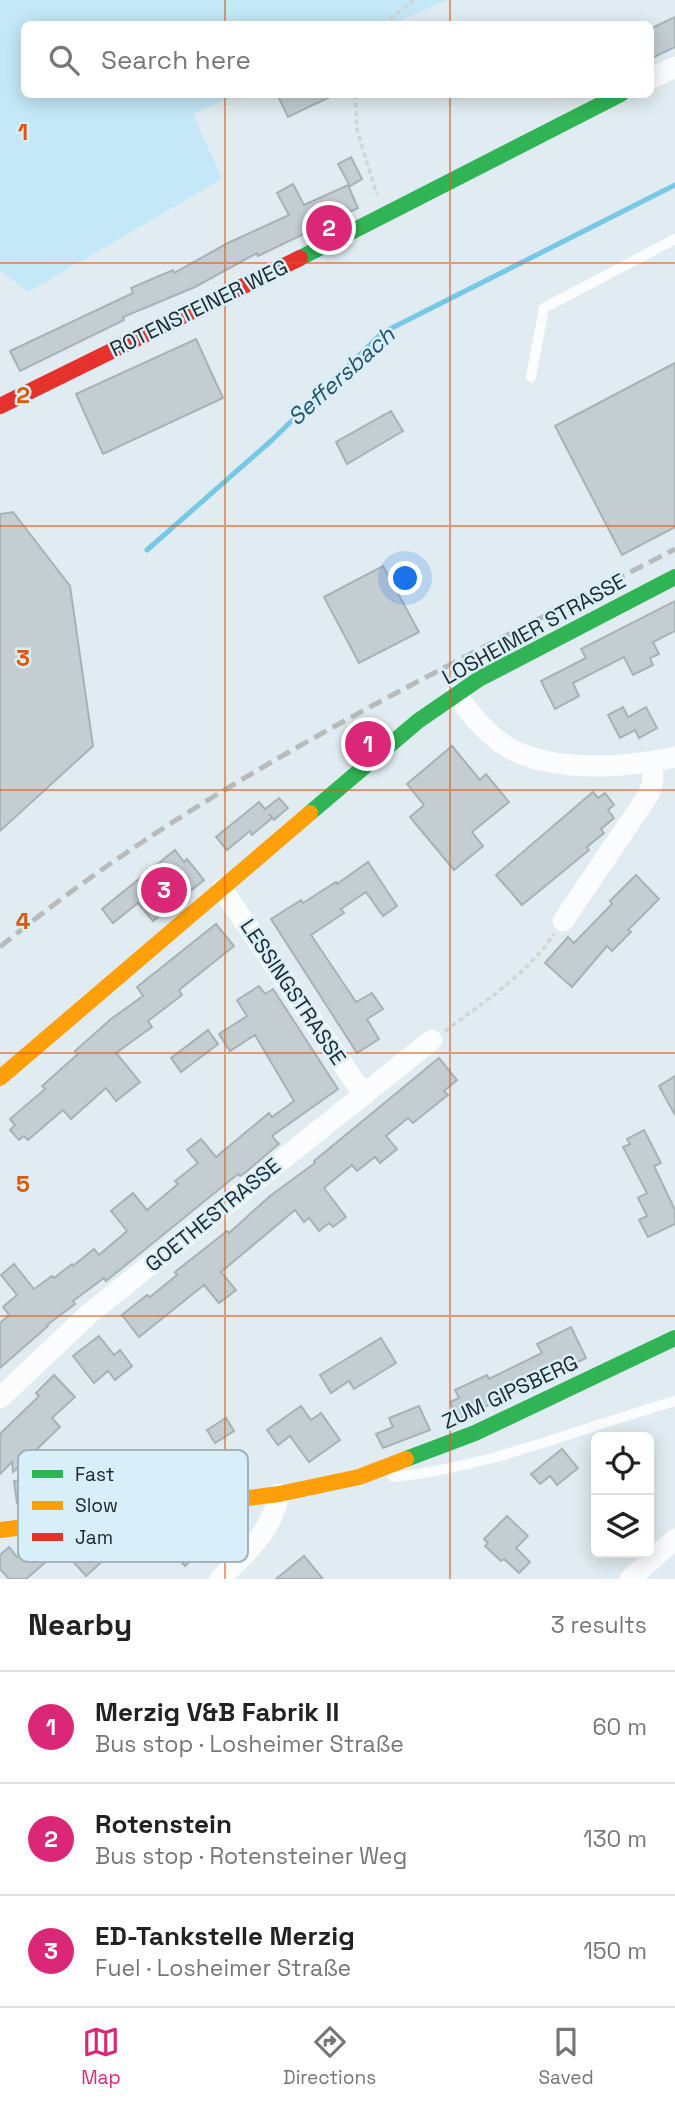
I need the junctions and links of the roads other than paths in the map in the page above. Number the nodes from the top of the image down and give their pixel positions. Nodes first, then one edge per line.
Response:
1 (675, 67) edge
2 (654, 77) edge
3 (613, 98) edge
4 (675, 239) edge
5 (531, 377) dead end
6 (0, 406) edge
7 (675, 577) edge
8 (456, 694) junction
9 (675, 757) edge
10 (652, 762) junction
11 (222, 889) junction
12 (563, 921) road end
13 (432, 1040) road end
14 (0, 1078) edge
15 (364, 1095) junction
16 (675, 1338) edge
17 (0, 1398) edge
18 (675, 1401) edge
19 (359, 1477) junction
20 (279, 1494) junction
21 (248, 1498) edge
22 (18, 1528) edge
23 (0, 1530) edge
24 (675, 1538) edge
25 (248, 1549) edge
26 (236, 1562) edge
27 (220, 1579) edge
28 (630, 1579) edge

1 - 2 street
3 - 6 street, ROTENSTEINER WEG
4 - 5 lane
7 - 8 street, LOSHEIMER STRASSE
8 - 10 street
8 - 11 street, LOSHEIMER STRASSE
9 - 10 street
10 - 12 street
11 - 14 street, LOSHEIMER STRASSE
11 - 15 street, LESSINGSTRASSE
13 - 15 street, GOETHESTRASSE
15 - 17 street, GOETHESTRASSE
16 - 19 street, ZUM GIPSBERG
18 - 19 lane, ZUM GIPSBERG
19 - 20 street, ZUM GIPSBERG
20 - 21 street, ZUM GIPSBERG
20 - 25 street
22 - 23 street, ZUM GIPSBERG
24 - 28 street
26 - 27 street

